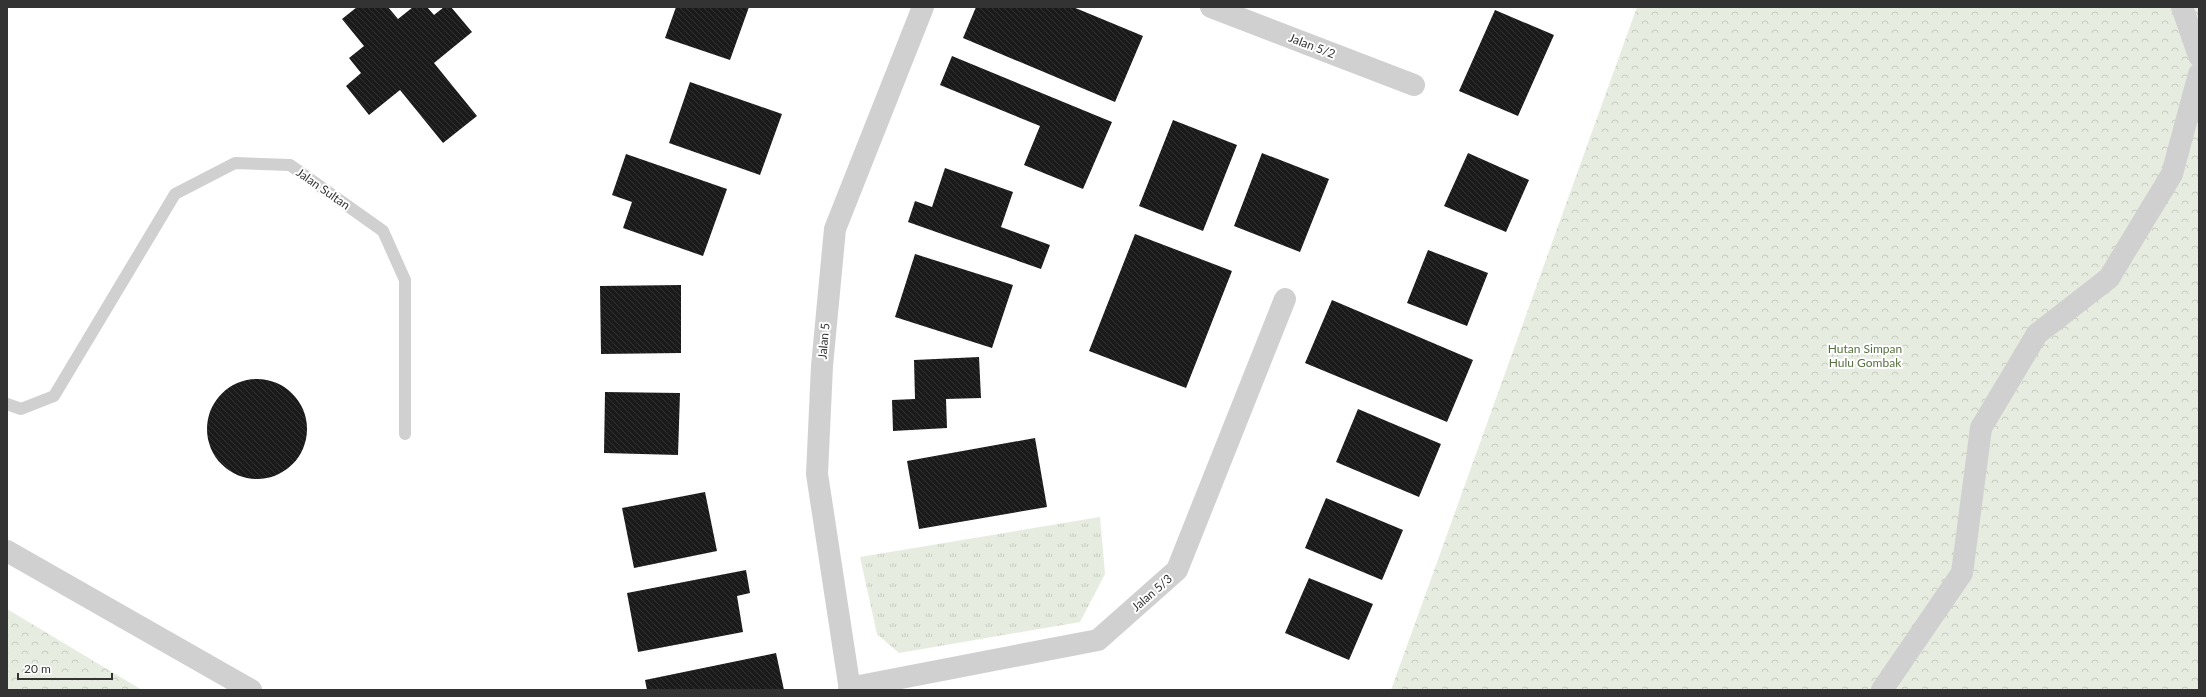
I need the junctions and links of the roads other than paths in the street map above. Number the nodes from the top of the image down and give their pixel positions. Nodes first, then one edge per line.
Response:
1 (923, 7) edge
2 (1211, 7) edge
3 (2182, 7) edge
4 (1244, 13) edge
5 (2199, 56) edge
6 (2199, 74) edge
7 (1414, 85) dead end
8 (1286, 300) dead end
9 (7, 404) edge
10 (405, 434) dead end
11 (7, 551) edge
12 (850, 689) edge
13 (251, 690) edge
14 (1882, 690) edge

1 - 12 street, Jalan 5
2 - 4 street, Jalan 5/2
3 - 5 street
4 - 7 street, Jalan 5/2
6 - 14 street
8 - 12 street, Jalan 5/3
9 - 10 lane, Jalan Sultan
11 - 13 street

